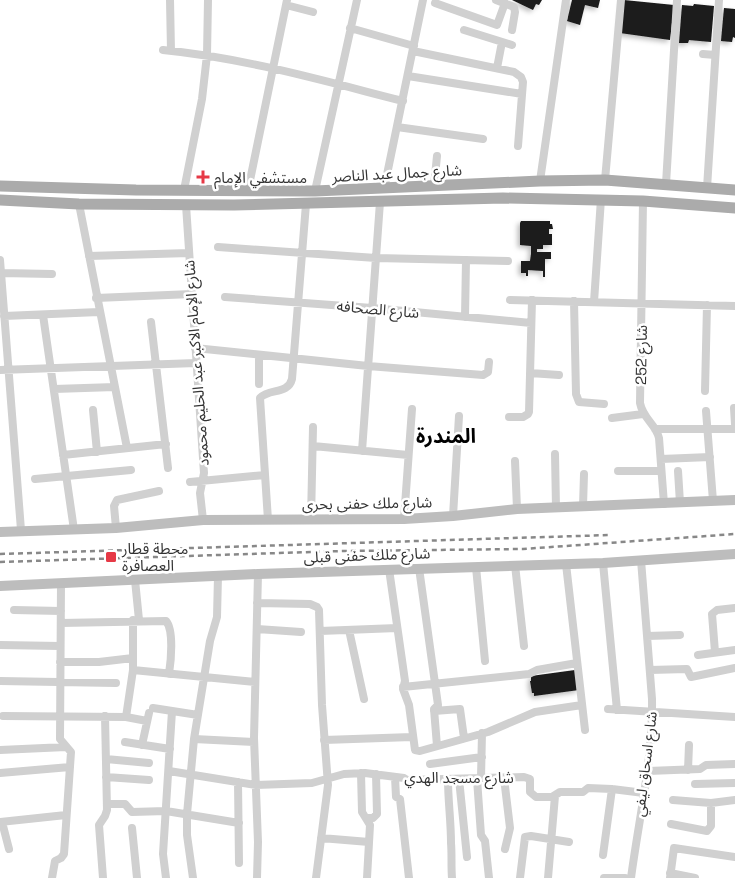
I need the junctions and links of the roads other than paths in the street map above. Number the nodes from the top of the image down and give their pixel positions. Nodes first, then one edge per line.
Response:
1 (170, 0) edge
2 (208, 0) edge
3 (357, 0) edge
4 (414, 0) edge
5 (496, 0) edge
6 (566, 0) edge
7 (621, 0) edge
8 (677, 0) edge
9 (718, 0) edge
10 (423, 1) edge
11 (287, 2) edge
12 (434, 3) dead end
13 (505, 3) junction
14 (313, 12) dead end
15 (350, 28) junction
16 (464, 30) dead end
17 (512, 30) dead end
18 (502, 42) junction
19 (512, 45) dead end
20 (414, 48) junction
21 (207, 54) junction
22 (703, 54) dead end
23 (715, 55) junction
24 (272, 68) junction
25 (497, 68) junction
26 (408, 76) junction
27 (338, 85) junction
28 (522, 94) junction
29 (403, 101) junction
30 (398, 126) junction
31 (483, 138) dead end
32 (518, 146) dead end
33 (437, 156) dead end
34 (540, 180) junction
35 (605, 180) junction
36 (666, 184) junction
37 (0, 186) edge
38 (434, 186) junction
39 (707, 188) junction
40 (384, 189) junction
41 (136, 190) junction
42 (184, 190) junction
43 (248, 190) junction
44 (732, 190) edge
45 (315, 191) junction
46 (0, 200) edge
47 (601, 200) junction
48 (643, 201) junction
49 (380, 202) junction
50 (79, 204) junction
51 (306, 204) junction
52 (136, 205) junction
53 (186, 205) junction
54 (731, 208) edge
55 (218, 247) dead end
56 (189, 253) junction
57 (302, 254) junction
58 (89, 256) junction
59 (376, 258) junction
60 (0, 260) edge
61 (466, 260) junction
62 (508, 262) dead end
63 (52, 274) dead end
64 (1, 278) edge
65 (192, 294) junction
66 (225, 297) dead end
67 (96, 298) junction
68 (510, 300) dead end
69 (532, 300) junction
70 (574, 301) junction
71 (298, 302) junction
72 (594, 302) junction
73 (642, 303) junction
74 (707, 305) junction
75 (735, 306) edge
76 (372, 308) junction
77 (99, 312) junction
78 (43, 315) junction
79 (4, 316) junction
80 (464, 317) junction
81 (151, 322) dead end
82 (531, 323) junction
83 (3, 332) edge
84 (195, 348) junction
85 (259, 355) junction
86 (294, 359) junction
87 (490, 362) dead end
88 (196, 363) junction
89 (157, 364) junction
90 (368, 366) junction
91 (111, 367) junction
92 (51, 369) junction
93 (4, 370) edge
94 (530, 373) junction
95 (559, 375) dead end
96 (259, 384) dead end
97 (115, 387) junction
98 (54, 389) junction
99 (705, 392) dead end
100 (604, 404) dead end
101 (734, 408) edge
102 (412, 409) dead end
103 (94, 410) dead end
104 (706, 411) dead end
105 (643, 414) junction
106 (459, 416) dead end
107 (509, 417) dead end
108 (612, 418) dead end
109 (735, 424) edge
110 (313, 427) dead end
111 (655, 428) junction
112 (708, 429) junction
113 (735, 429) edge
114 (166, 444) junction
115 (313, 446) junction
116 (127, 448) junction
117 (362, 451) junction
118 (97, 452) junction
119 (555, 454) dead end
120 (63, 455) junction
121 (408, 455) junction
122 (710, 457) junction
123 (660, 459) junction
124 (515, 461) dead end
125 (168, 468) dead end
126 (131, 470) dead end
127 (618, 471) dead end
128 (661, 471) junction
129 (678, 471) dead end
130 (584, 474) dead end
131 (265, 475) junction
132 (66, 477) junction
133 (35, 479) dead end
134 (203, 481) junction
135 (190, 482) dead end
136 (159, 491) dead end
137 (735, 500) edge
138 (713, 501) junction
139 (680, 503) junction
140 (664, 504) junction
141 (584, 506) junction
142 (556, 508) junction
143 (517, 509) junction
144 (454, 516) junction
145 (404, 519) junction
146 (203, 520) junction
147 (268, 520) junction
148 (311, 520) junction
149 (116, 528) junction
150 (21, 530) junction
151 (74, 530) junction
152 (0, 532) edge
153 (735, 554) edge
154 (641, 560) junction
155 (603, 563) junction
156 (566, 564) junction
157 (515, 565) junction
158 (476, 567) junction
159 (419, 568) junction
160 (389, 569) junction
161 (258, 574) junction
162 (218, 576) junction
163 (136, 580) junction
164 (61, 583) junction
165 (0, 586) edge
166 (257, 603) junction
167 (735, 608) edge
168 (14, 610) dead end
169 (60, 611) junction
170 (136, 620) junction
171 (60, 623) junction
172 (397, 628) junction
173 (256, 629) junction
174 (350, 630) junction
175 (320, 631) junction
176 (301, 632) dead end
177 (680, 635) dead end
178 (647, 636) junction
179 (0, 645) edge
180 (60, 646) junction
181 (524, 646) dead end
182 (735, 650) edge
183 (715, 652) junction
184 (698, 655) dead end
185 (133, 658) junction
186 (485, 661) dead end
187 (60, 662) junction
188 (577, 664) junction
189 (735, 668) edge
190 (133, 670) junction
191 (650, 670) junction
192 (168, 674) junction
193 (205, 677) junction
194 (0, 681) edge
195 (60, 682) junction
196 (256, 682) junction
197 (436, 682) junction
198 (116, 683) dead end
199 (403, 687) junction
200 (364, 700) dead end
201 (582, 705) junction
202 (608, 709) dead end
203 (617, 710) junction
204 (172, 711) junction
205 (434, 711) junction
206 (652, 711) junction
207 (198, 715) junction
208 (3, 716) dead end
209 (105, 716) junction
210 (59, 717) junction
211 (126, 717) junction
212 (735, 717) edge
213 (148, 722) junction
214 (585, 730) dead end
215 (482, 733) junction
216 (412, 737) junction
217 (194, 738) junction
218 (464, 738) junction
219 (324, 740) junction
220 (125, 742) dead end
221 (254, 742) junction
222 (142, 745) junction
223 (689, 745) dead end
224 (437, 746) junction
225 (66, 747) junction
226 (170, 749) junction
227 (0, 750) edge
228 (482, 757) junction
229 (106, 759) junction
230 (149, 763) dead end
231 (430, 764) dead end
232 (735, 764) edge
233 (70, 767) junction
234 (648, 770) junction
235 (688, 770) junction
236 (169, 771) junction
237 (0, 773) edge
238 (361, 773) junction
239 (192, 774) junction
240 (376, 774) junction
241 (106, 777) junction
242 (395, 777) junction
243 (504, 778) junction
244 (327, 779) junction
245 (448, 779) junction
246 (459, 779) junction
247 (479, 779) junction
248 (149, 780) dead end
249 (238, 782) junction
250 (735, 782) edge
251 (695, 784) dead end
252 (256, 785) junction
253 (612, 789) junction
254 (644, 793) junction
255 (555, 796) junction
256 (673, 800) dead end
257 (735, 800) edge
258 (711, 803) junction
259 (107, 804) junction
260 (166, 811) junction
261 (187, 814) junction
262 (66, 815) junction
263 (366, 818) junction
264 (1, 822) edge
265 (239, 823) junction
266 (671, 824) dead end
267 (132, 828) dead end
268 (321, 838) junction
269 (552, 839) junction
270 (369, 842) junction
271 (569, 842) dead end
272 (9, 849) dead end
273 (505, 850) dead end
274 (603, 855) dead end
275 (467, 857) dead end
276 (735, 857) edge
277 (239, 863) dead end
278 (670, 876) edge
279 (52, 878) edge
280 (103, 878) edge
281 (137, 878) edge
282 (166, 878) edge
283 (193, 878) edge
284 (257, 878) edge
285 (316, 878) edge
286 (367, 878) edge
287 (409, 878) edge
288 (452, 878) edge
289 (456, 878) edge
290 (489, 878) edge
291 (520, 878) edge
292 (548, 878) edge
293 (604, 878) edge
294 (625, 878) edge
295 (631, 878) edge
296 (695, 878) edge

1 - 21 street
2 - 21 street
3 - 15 street
4 - 10 street
5 - 13 street
6 - 34 street
7 - 35 street
8 - 36 street
9 - 23 street
10 - 20 street
11 - 14 street
11 - 24 street
12 - 13 street
13 - 17 street
15 - 20 street
15 - 27 street
16 - 18 street
18 - 19 street
18 - 25 street
20 - 25 street
20 - 26 street
21 - 24 street
21 - 42 street
22 - 23 street
23 - 39 street
24 - 27 street
24 - 43 street
25 - 28 street
26 - 28 street
26 - 29 street
27 - 29 street
27 - 45 street
28 - 32 street
29 - 30 street
30 - 31 street
30 - 40 street
33 - 38 street
34 - 35 main road, شارع جمال عبد الناصر
34 - 38 main road, شارع جمال عبد الناصر
35 - 36 main road, شارع جمال عبد الناصر
36 - 39 main road, شارع جمال عبد الناصر
37 - 41 main road, شارع جمال عبد الناصر
38 - 40 main road, شارع جمال عبد الناصر
39 - 44 main road, شارع جمال عبد الناصر
40 - 45 main road, شارع جمال عبد الناصر
41 - 42 main road, شارع جمال عبد الناصر
41 - 52 main road
42 - 43 main road, شارع جمال عبد الناصر
43 - 45 main road, شارع جمال عبد الناصر
44 - 54 main road
46 - 50 main road, شارع جمال عبد الناصر
47 - 48 main road, شارع جمال عبد الناصر
47 - 49 main road, شارع جمال عبد الناصر
47 - 72 street
48 - 54 main road, شارع جمال عبد الناصر
48 - 73 street, شارع 252
49 - 51 main road, شارع جمال عبد الناصر
49 - 59 street
50 - 52 main road, شارع جمال عبد الناصر
50 - 58 street
51 - 53 main road, شارع جمال عبد الناصر
51 - 57 street
52 - 53 main road, شارع جمال عبد الناصر
53 - 56 street, شارع الإمام الاكبر عبد الحليم محمود
55 - 57 street
56 - 58 street
56 - 65 street, شارع الإمام الاكبر عبد الحليم محمود
57 - 59 street
57 - 71 street
58 - 67 street
59 - 61 street
59 - 76 street
60 - 64 street
61 - 62 street
61 - 80 street
63 - 64 street
64 - 79 street
65 - 67 street
65 - 84 street, شارع الإمام الاكبر عبد الحليم محمود
66 - 71 street, شارع الصحافه
67 - 77 street
68 - 69 street
69 - 70 street
69 - 82 street
70 - 72 street
70 - 100 street
71 - 76 street, شارع الصحافه
71 - 86 street
72 - 73 street
73 - 74 street
73 - 105 street, شارع 252
74 - 75 street
74 - 99 street
76 - 80 street, شارع الصحافه
76 - 90 street
77 - 78 street
77 - 91 street
78 - 79 street
78 - 92 street
79 - 83 street
80 - 82 street, شارع الصحافه
81 - 89 street
82 - 94 street
83 - 93 street
84 - 85 street
84 - 88 street, شارع الإمام الاكبر عبد الحليم محمود
85 - 86 street
85 - 96 street
86 - 90 street
86 - 131 street
87 - 90 street
88 - 89 street
88 - 134 street, شارع الإمام الاكبر عبد الحليم محمود
89 - 91 street
89 - 114 street
90 - 117 street
91 - 92 street
91 - 97 street
92 - 93 street
92 - 98 street
93 - 150 street
94 - 95 street
94 - 107 street
97 - 98 street
97 - 116 street
98 - 120 street
101 - 109 street
102 - 121 street
103 - 118 street
104 - 112 street
105 - 108 street
105 - 111 street
106 - 144 street
110 - 115 street
111 - 112 street
111 - 123 street
112 - 113 street
112 - 122 street
114 - 116 street
114 - 125 street
115 - 117 street
115 - 148 street
116 - 118 street
117 - 121 street
118 - 120 street
119 - 142 street
120 - 132 street
121 - 145 street
122 - 123 street
122 - 138 street
123 - 128 street
124 - 143 street
126 - 132 street
127 - 128 street
128 - 140 street
129 - 139 street
130 - 141 street
131 - 134 street
131 - 147 street
132 - 133 street
132 - 151 street
134 - 135 street
134 - 146 street, شارع الإمام الاكبر عبد الحليم محمود
136 - 149 street
137 - 138 street, شارع ملك حفنى بحرى
138 - 139 street, شارع ملك حفنى بحرى
139 - 140 street, شارع ملك حفنى بحرى
140 - 141 street, شارع ملك حفنى بحرى
141 - 142 street, شارع ملك حفنى بحرى
142 - 143 street, شارع ملك حفنى بحرى
143 - 144 street, شارع ملك حفنى بحرى
144 - 145 street, شارع ملك حفنى بحرى
145 - 148 street, شارع ملك حفنى بحرى
146 - 147 street, شارع ملك حفنى بحرى
146 - 149 street, شارع ملك حفنى بحرى
147 - 148 street, شارع ملك حفنى بحرى
149 - 151 street, شارع ملك حفنى بحرى
150 - 151 street, شارع ملك حفنى بحرى
150 - 152 street, شارع ملك حفنى بحرى
153 - 154 street, شارع ملك حفنى قبلى
154 - 155 street, شارع ملك حفنى قبلى
154 - 178 street, شارع اسحاق ليفي
155 - 156 street, شارع ملك حفنى قبلى
155 - 203 street
156 - 157 street, شارع ملك حفنى قبلى
156 - 188 street
157 - 158 street, شارع ملك حفنى قبلى
157 - 181 street
158 - 159 street, شارع ملك حفنى قبلى
158 - 186 street
159 - 160 street, شارع ملك حفنى قبلى
159 - 197 street
160 - 161 street, شارع ملك حفنى قبلى
160 - 172 street
161 - 162 street, شارع ملك حفنى قبلى
161 - 166 street
162 - 163 street, شارع ملك حفنى قبلى
162 - 193 street
163 - 164 street, شارع ملك حفنى قبلى
163 - 170 street
164 - 165 street, شارع ملك حفنى قبلى
164 - 169 street
166 - 173 street
166 - 175 street
167 - 183 street
168 - 169 street
169 - 171 street
170 - 171 street
170 - 185 street
170 - 192 street
171 - 180 street
172 - 174 street
172 - 199 street
173 - 176 street
173 - 196 street
174 - 175 street
174 - 200 street
175 - 219 street
177 - 178 street
178 - 191 street, شارع اسحاق ليفي
179 - 180 street
180 - 187 street
182 - 183 street
183 - 184 street
185 - 187 street
185 - 190 street
187 - 195 street
188 - 197 street
188 - 201 street
189 - 191 street
190 - 192 street
190 - 211 street
191 - 206 street, شارع اسحاق ليفي
192 - 193 street
193 - 196 street
193 - 207 street
194 - 195 street
195 - 198 street
195 - 210 street
196 - 221 street
197 - 199 street
197 - 205 street
199 - 216 street
201 - 214 street
201 - 215 street
202 - 203 street
203 - 206 street
204 - 207 street
204 - 213 street
204 - 226 street
205 - 218 street
205 - 224 street
206 - 212 street
206 - 234 street, شارع اسحاق ليفي
207 - 217 street
208 - 210 street
209 - 210 street
209 - 211 street
209 - 229 street
210 - 225 street
211 - 213 street
213 - 222 street
215 - 218 street
215 - 228 street
216 - 219 street
216 - 224 street
217 - 221 street
217 - 239 street
218 - 224 street
219 - 244 street
220 - 222 street
221 - 252 street
222 - 226 street
223 - 235 street
225 - 227 street
225 - 233 street
226 - 236 street
228 - 231 street
228 - 247 street
229 - 230 street
229 - 241 street
232 - 235 street
233 - 237 street
233 - 262 street
234 - 235 street
234 - 254 street, شارع اسحاق ليفي
236 - 239 street, شارع مسجد الهدي
236 - 260 street
238 - 240 street, شارع مسجد الهدي
238 - 244 street, شارع مسجد الهدي
238 - 263 street
239 - 249 street, شارع مسجد الهدي
239 - 261 street
240 - 242 street, شارع مسجد الهدي
240 - 263 street
241 - 248 street
241 - 259 street
242 - 245 street, شارع مسجد الهدي
242 - 287 street
243 - 247 street, شارع مسجد الهدي
243 - 255 street, شارع مسجد الهدي
243 - 273 street
244 - 252 street, شارع مسجد الهدي
244 - 268 street
245 - 246 street, شارع مسجد الهدي
245 - 288 street
246 - 247 street, شارع مسجد الهدي
246 - 275 street
247 - 290 street
249 - 252 street, شارع مسجد الهدي
249 - 265 street
250 - 251 street
252 - 284 street
253 - 254 street, شارع مسجد الهدي
253 - 255 street, شارع مسجد الهدي
253 - 274 street
254 - 295 street, شارع اسحاق ليفي
255 - 269 street
256 - 258 street
257 - 258 street
258 - 266 street
259 - 260 street
259 - 280 street
260 - 261 street
260 - 282 street
261 - 265 street
261 - 283 street
262 - 264 street
262 - 279 street
263 - 270 street
264 - 272 street
265 - 277 street
267 - 281 street
268 - 270 street
268 - 285 street
269 - 271 street
269 - 291 street
269 - 292 street
270 - 286 street
276 - 278 street
278 - 296 street
288 - 289 street
293 - 294 street

